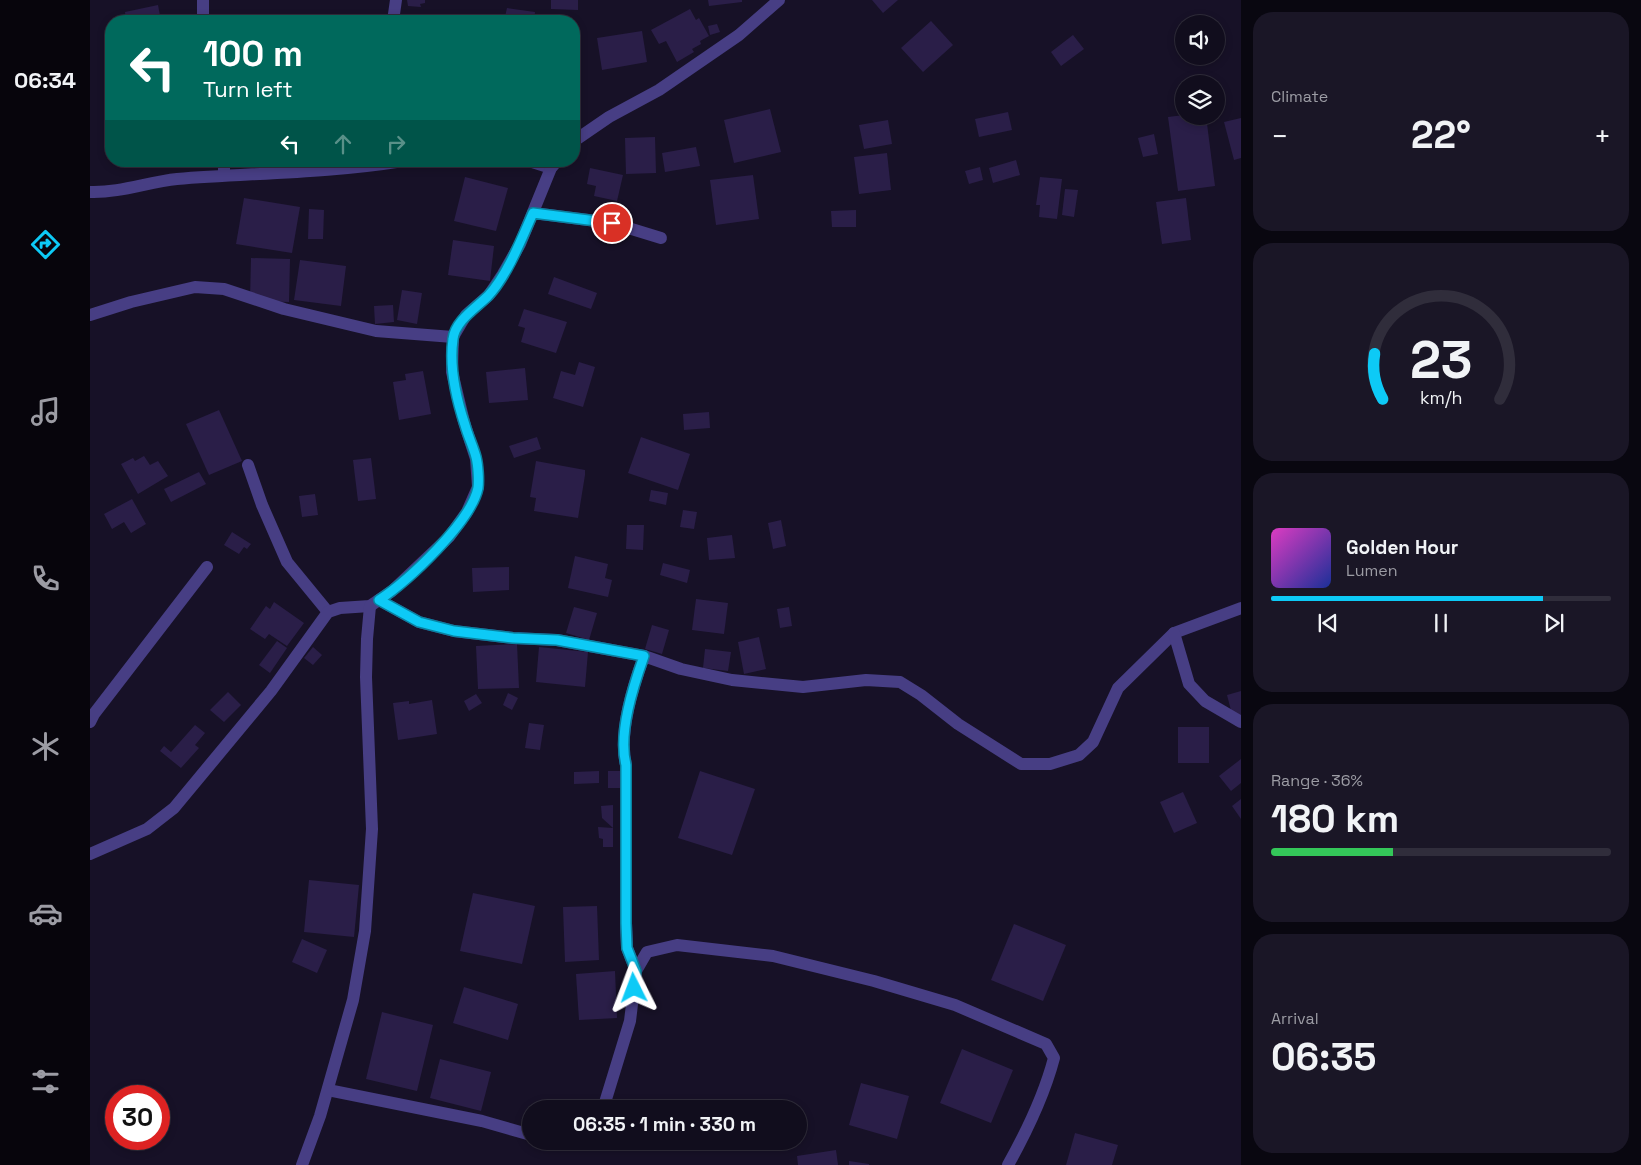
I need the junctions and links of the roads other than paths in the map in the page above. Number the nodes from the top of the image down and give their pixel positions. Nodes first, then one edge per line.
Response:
1 (203, 0) edge
2 (396, 0) edge
3 (779, 0) edge
4 (203, 15) edge
5 (394, 15) edge
6 (580, 137) edge
7 (224, 167) edge
8 (349, 167) edge
9 (553, 167) edge
10 (224, 176) junction
11 (90, 192) edge
12 (533, 213) junction
13 (661, 238) dead end
14 (90, 315) edge
15 (453, 337) junction
16 (248, 465) dead end
17 (207, 567) dead end
18 (375, 603) junction
19 (1241, 608) edge
20 (328, 612) junction
21 (1174, 633) junction
22 (644, 656) junction
23 (91, 716) edge
24 (1241, 722) edge
25 (90, 854) edge
26 (636, 971) junction
27 (328, 1090) junction
28 (606, 1100) edge
29 (522, 1132) edge
30 (302, 1165) edge
31 (1008, 1165) edge

1 - 4 street
2 - 5 street
3 - 6 street
7 - 10 street
8 - 10 street
9 - 12 street
10 - 11 street
12 - 13 street
12 - 15 street
14 - 15 street
15 - 18 street
16 - 20 street
17 - 23 street
18 - 20 street
18 - 22 street
18 - 27 street
19 - 21 street
20 - 25 street
21 - 22 street
21 - 24 street
22 - 26 street
26 - 28 street
26 - 31 street
27 - 29 street
27 - 30 street

